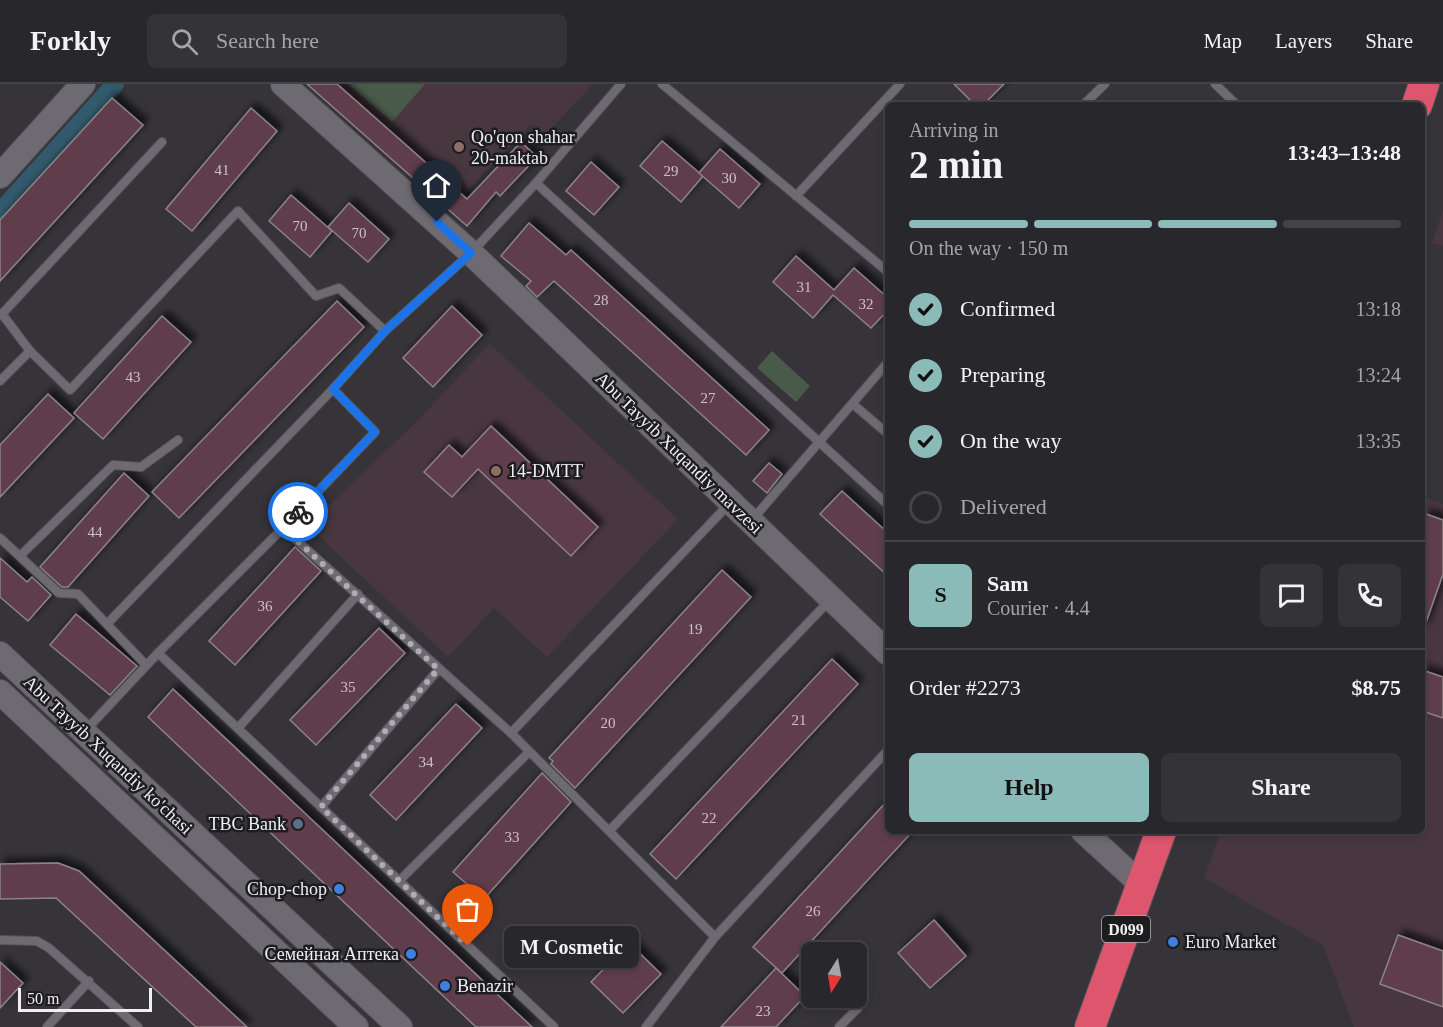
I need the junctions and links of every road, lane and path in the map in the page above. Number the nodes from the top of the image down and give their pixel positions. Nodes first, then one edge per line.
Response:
1 (82, 84) edge
2 (283, 84) edge
3 (621, 84) edge
4 (662, 84) edge
5 (900, 84) edge
6 (1105, 84) edge
7 (1215, 84) edge
8 (1424, 84) edge
9 (1086, 102) edge
10 (1234, 102) edge
11 (1418, 102) edge
12 (162, 142) dead end
13 (0, 176) edge
14 (536, 183) junction
15 (796, 196) junction
16 (471, 253) junction
17 (885, 270) edge
18 (385, 331) junction
19 (30, 351) junction
20 (885, 366) edge
21 (0, 381) edge
22 (333, 389) junction
23 (854, 405) junction
24 (885, 431) edge
25 (178, 440) dead end
26 (817, 442) junction
27 (885, 502) edge
28 (730, 503) junction
29 (750, 522) junction
30 (283, 528) junction
31 (0, 538) edge
32 (20, 556) junction
33 (358, 594) junction
34 (831, 600) junction
35 (107, 624) junction
36 (885, 650) edge
37 (158, 653) junction
38 (0, 654) edge
39 (146, 666) junction
40 (438, 669) junction
41 (1, 694) edge
42 (238, 728) junction
43 (84, 733) junction
44 (511, 733) junction
45 (528, 753) junction
46 (885, 753) edge
47 (321, 807) junction
48 (609, 831) junction
49 (1086, 834) edge
50 (1160, 834) edge
51 (399, 881) junction
52 (1142, 885) junction
53 (715, 937) junction
54 (0, 940) edge
55 (89, 981) junction
56 (858, 1008) dead end
57 (46, 1027) edge
58 (138, 1027) edge
59 (356, 1027) edge
60 (400, 1027) edge
61 (554, 1027) edge
62 (646, 1027) edge
63 (839, 1027) edge
64 (1089, 1027) edge

1 - 13 main road
2 - 16 main road, Abu Tayyib Xuqandiy mavzesi
3 - 14 lane
4 - 15 lane
5 - 15 lane
6 - 9 lane
7 - 10 lane
8 - 11 highway
12 - 19 lane
14 - 16 lane
14 - 26 lane
15 - 17 lane
16 - 18 lane
16 - 28 main road, Abu Tayyib Xuqandiy mavzesi
18 - 19 lane
18 - 22 lane
19 - 21 lane
20 - 23 lane
22 - 30 lane
22 - 35 lane
23 - 24 lane
23 - 26 lane
25 - 32 lane
26 - 27 lane
26 - 29 lane
28 - 29 main road, Abu Tayyib Xuqandiy mavzesi
28 - 44 lane
29 - 34 main road, Abu Tayyib Xuqandiy mavzesi
30 - 33 lane
30 - 37 lane
31 - 32 lane
32 - 35 lane
33 - 40 lane
33 - 42 lane
34 - 36 main road, Abu Tayyib Xuqandiy mavzesi
34 - 48 lane
35 - 39 lane
37 - 39 lane
37 - 42 lane
38 - 43 main road, Abu Tayyib Xuqandiy ko'chasi
39 - 43 lane
40 - 44 lane
40 - 47 lane
41 - 59 main road
42 - 47 lane
43 - 60 main road, Abu Tayyib Xuqandiy ko'chasi
44 - 45 lane
45 - 48 lane
45 - 51 lane
46 - 53 lane
47 - 51 lane
48 - 53 lane
49 - 52 main road
50 - 52 highway, D099
51 - 61 lane
52 - 64 highway, D099
53 - 62 lane
54 - 55 lane
55 - 57 lane
55 - 58 lane
56 - 63 lane

